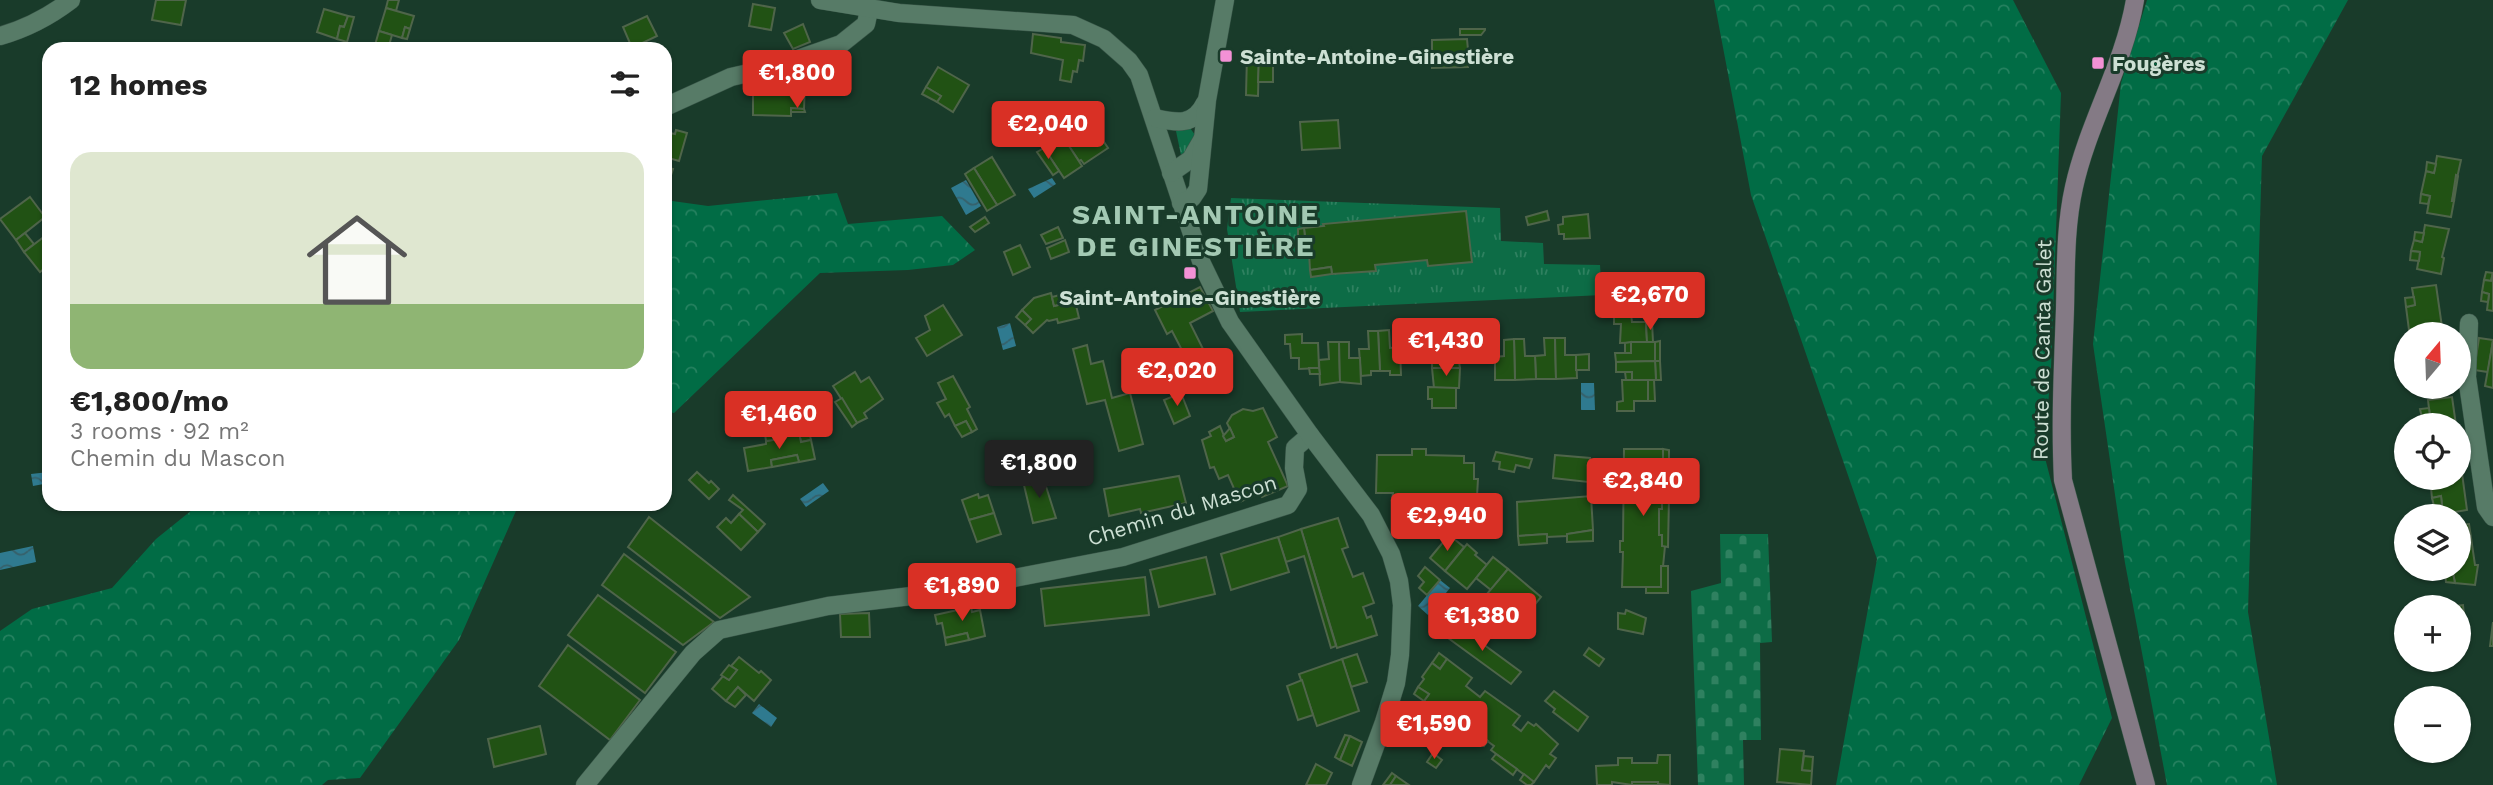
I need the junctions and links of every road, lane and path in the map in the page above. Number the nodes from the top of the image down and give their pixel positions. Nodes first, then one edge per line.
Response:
1 (71, 0) edge
2 (820, 0) edge
3 (1225, 0) edge
4 (2135, 0) edge
5 (869, 10) junction
6 (0, 36) edge
7 (1207, 100) junction
8 (672, 104) edge
9 (1155, 118) junction
10 (1204, 137) junction
11 (1171, 173) junction
12 (1181, 203) junction
13 (2470, 399) edge
14 (1310, 435) junction
15 (2493, 517) edge
16 (585, 785) edge
17 (1361, 785) edge
18 (2146, 785) edge

1 - 6 street
2 - 5 street
3 - 7 street
4 - 18 main road, Route de Canta Galet
5 - 8 street
5 - 9 street
7 - 9 street
7 - 10 street
9 - 11 street
10 - 11 street
10 - 12 street
11 - 12 street
12 - 14 street
13 - 15 street
14 - 16 street, Chemin du Mascon
14 - 17 street

